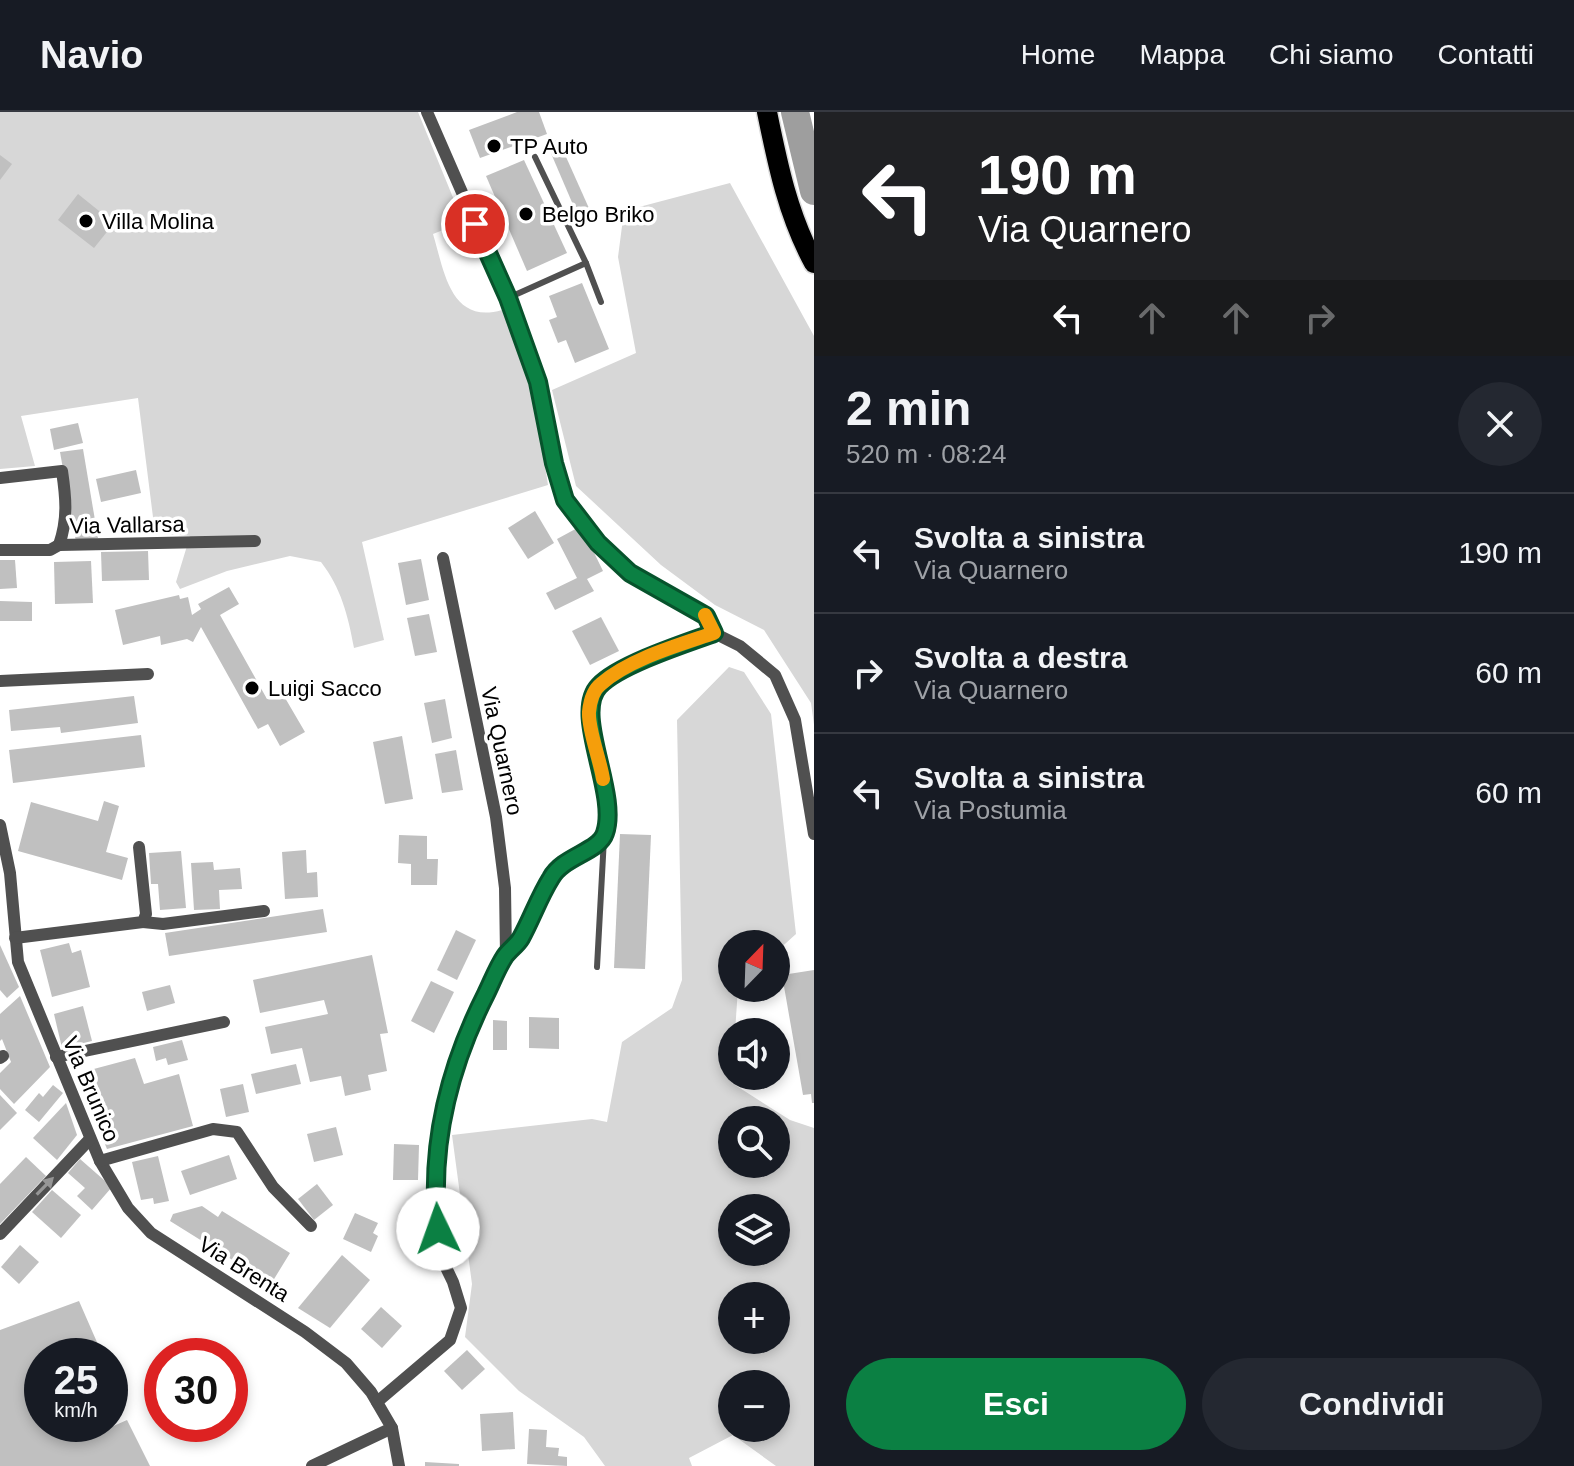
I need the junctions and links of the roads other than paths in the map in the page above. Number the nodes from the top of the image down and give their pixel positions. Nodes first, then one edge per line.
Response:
1 (427, 112) edge
2 (767, 112) edge
3 (535, 157) dead end
4 (586, 263) junction
5 (814, 263) edge
6 (508, 298) junction
7 (601, 302) dead end
8 (0, 478) edge
9 (255, 541) dead end
10 (59, 545) junction
11 (0, 550) edge
12 (443, 558) dead end
13 (714, 633) junction
14 (148, 674) dead end
15 (0, 681) edge
16 (0, 825) edge
17 (814, 834) edge
18 (604, 838) junction
19 (139, 847) dead end
20 (264, 911) dead end
21 (143, 922) junction
22 (15, 938) junction
23 (506, 955) junction
24 (597, 967) dead end
25 (224, 1022) dead end
26 (56, 1057) junction
27 (90, 1139) junction
28 (100, 1161) junction
29 (311, 1226) dead end
30 (0, 1234) edge
31 (377, 1402) junction
32 (392, 1428) junction
33 (312, 1466) edge
34 (399, 1466) edge

1 - 6 street
2 - 5 main road
3 - 4 lane
4 - 6 lane
4 - 7 lane
6 - 13 street
8 - 10 street
9 - 10 street, Via Vallarsa
10 - 11 street, Via Vallarsa
12 - 23 street, Via Quarnero
13 - 17 street
13 - 18 street
14 - 15 street
16 - 22 street, Via Brunico
18 - 23 street, Via Quarnero
18 - 24 lane
19 - 21 street
20 - 21 street
21 - 22 street
22 - 26 street, Via Brunico
23 - 31 street, Via Quarnero
25 - 26 street
26 - 27 street, Via Brunico
27 - 28 street, Via Brunico
30 -> 27 street
28 - 29 street, Via Brunico
28 - 31 street, Via Brenta
31 - 32 street
32 - 33 street
32 - 34 street

